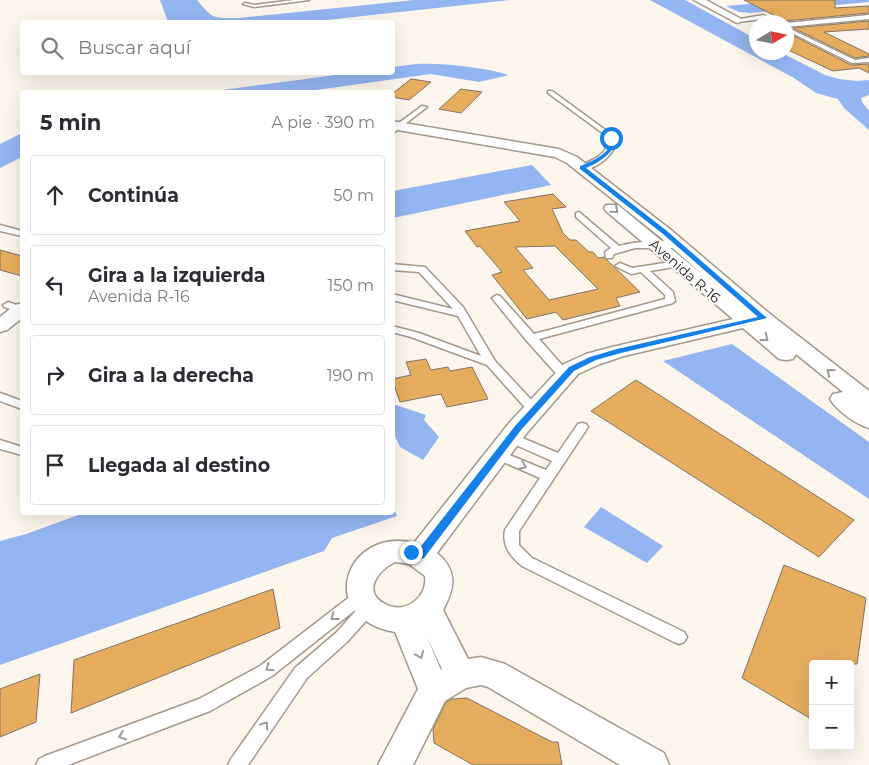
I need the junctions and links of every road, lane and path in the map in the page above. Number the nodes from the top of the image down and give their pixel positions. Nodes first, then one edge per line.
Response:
1 (307, 0) edge
2 (699, 0) edge
3 (245, 4) dead end
4 (869, 17) edge
5 (749, 19) edge
6 (738, 20) joint
7 (794, 26) edge
8 (794, 31) edge
9 (869, 60) edge
10 (550, 92) dead end
11 (424, 107) dead end
12 (395, 128) edge
13 (395, 129) edge
14 (554, 155) junction
15 (582, 168) junction
16 (579, 216) dead end
17 (0, 228) edge
18 (20, 233) edge
19 (654, 244) junction
20 (680, 246) junction
21 (617, 249) junction
22 (609, 256) dead end
23 (677, 264) junction
24 (620, 266) dead end
25 (395, 267) edge
26 (642, 269) junction
27 (395, 298) edge
28 (497, 298) dead end
29 (16, 307) edge
30 (462, 314) junction
31 (754, 320) junction
32 (0, 326) edge
33 (395, 330) edge
34 (530, 338) junction
35 (491, 363) junction
36 (565, 376) junction
37 (0, 397) edge
38 (869, 402) edge
39 (20, 404) edge
40 (534, 410) junction
41 (869, 420) edge
42 (582, 427) dead end
43 (0, 444) edge
44 (504, 446) junction
45 (20, 450) edge
46 (560, 459) junction
47 (548, 476) junction
48 (420, 555) junction
49 (364, 602) junction
50 (417, 614) junction
51 (679, 637) dead end
52 (447, 683) junction
53 (45, 765) edge
54 (237, 765) edge
55 (395, 765) edge
56 (652, 765) edge

1 - 3 lane
2 - 6 street
4 - 7 lane
5 - 6 lane
8 - 9 lane
10 - 15 lane
11 - 12 lane
13 - 14 street
14 - 15 street, Avenida R-16
14 -> 19 street, Avenida R-16
15 - 20 street, Avenida R-16
16 - 21 lane
17 - 18 lane
19 - 20 lane
19 - 21 lane
19 - 23 street, Avenida R-16
20 - 31 street, Avenida R-16
21 - 22 lane
23 - 26 lane
23 - 31 street, Avenida R-16
24 - 26 lane
25 - 30 lane
26 - 34 lane
27 - 30 lane
28 - 34 lane
29 - 32 street
30 - 35 lane
31 - 36 street
38 -> 31 street, Avenida R-16
31 -> 41 street, Avenida R-16
33 - 35 lane
34 - 36 lane
35 - 40 lane
36 - 40 street
37 - 39 lane
40 - 44 street
42 - 46 lane
43 - 45 lane
44 - 46 lane
44 -> 47 lane
44 - 48 street
46 - 47 lane
47 - 51 lane
48 - 49 street
48 - 50 street
49 - 50 street
49 -> 53 lane
54 -> 49 lane
50 - 52 street
52 - 55 street
52 - 56 street

